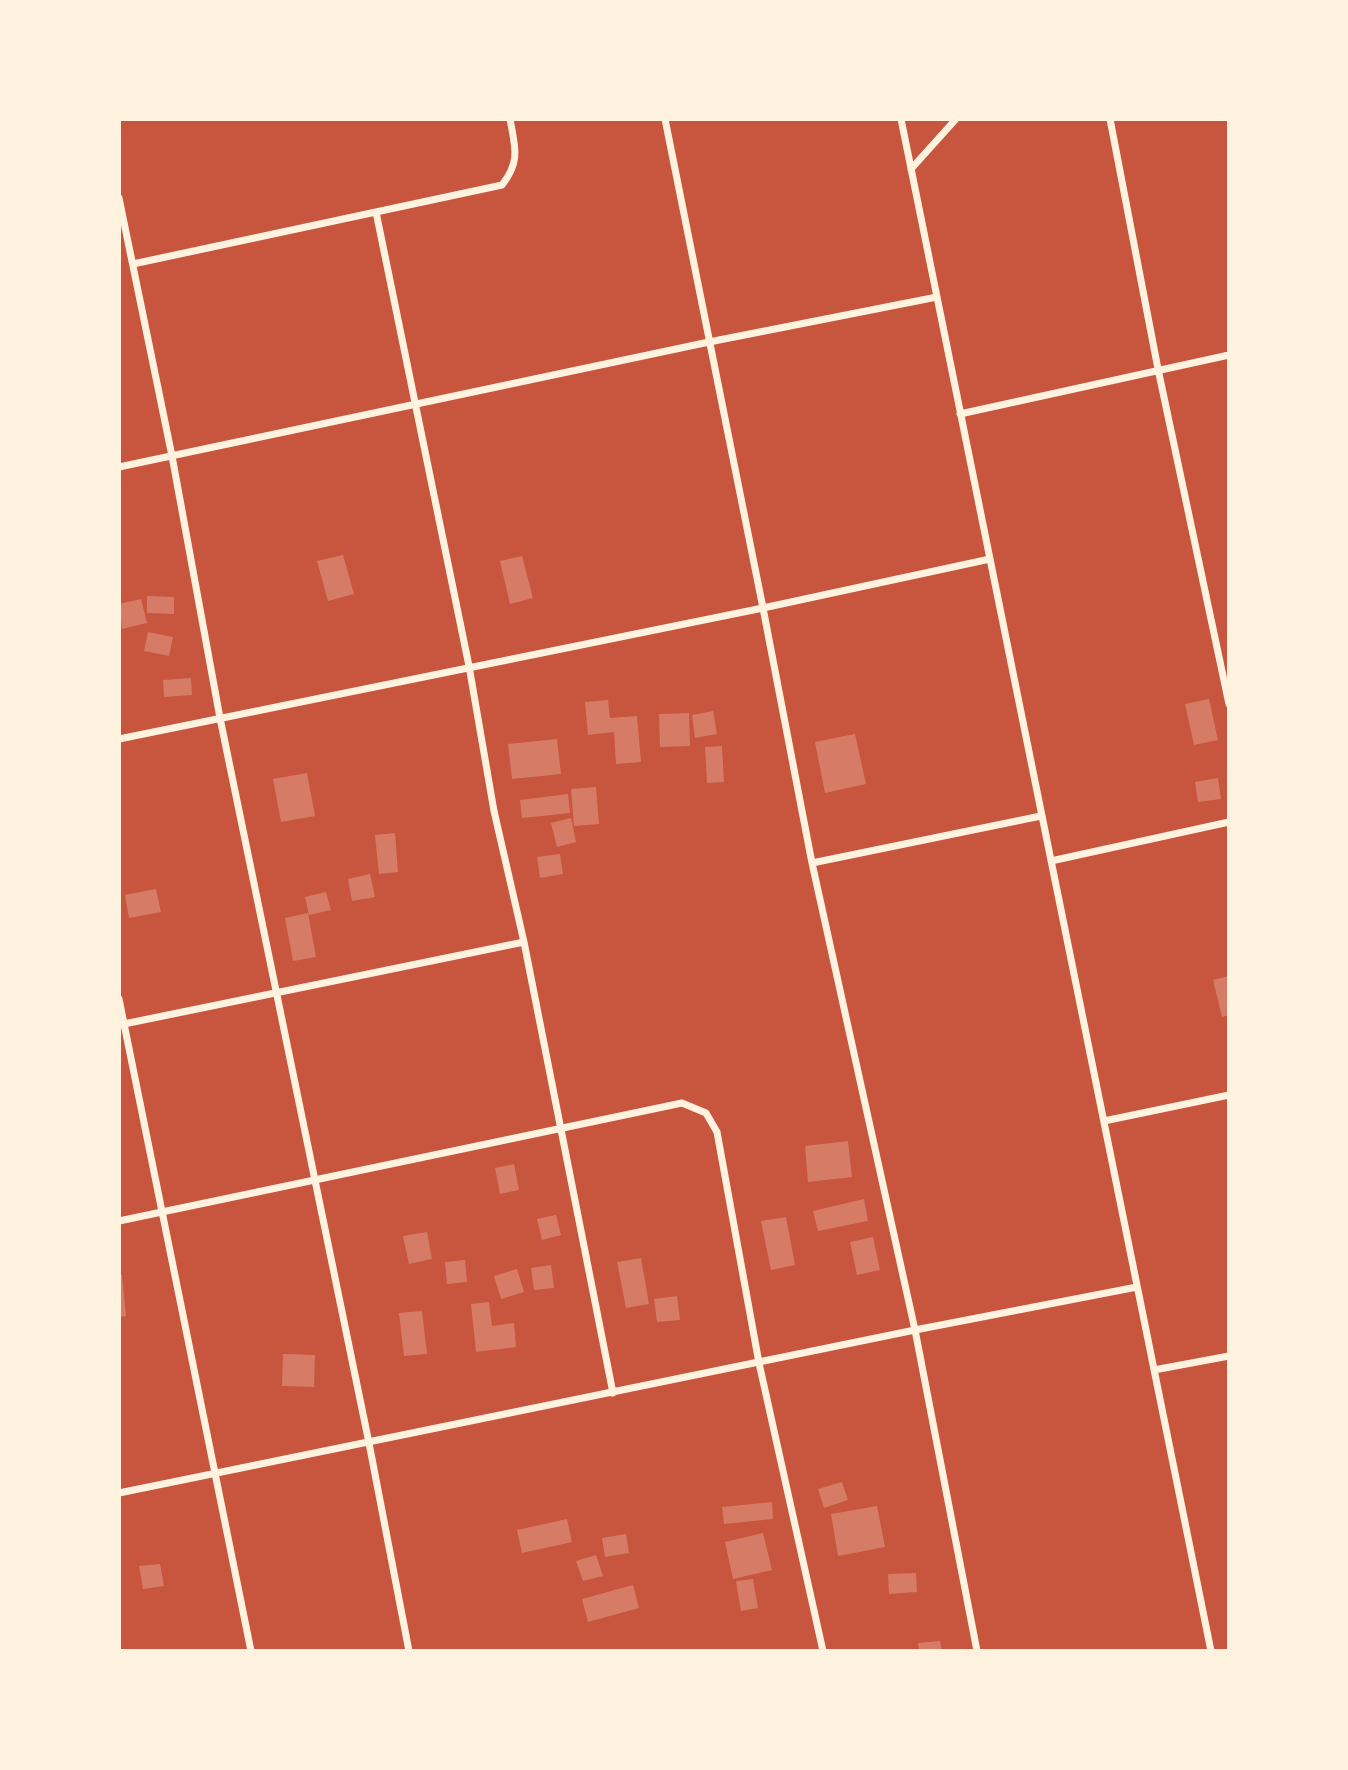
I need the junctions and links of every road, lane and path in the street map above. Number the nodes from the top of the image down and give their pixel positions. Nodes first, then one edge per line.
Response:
1 (510, 119) edge
2 (665, 119) edge
3 (901, 119) edge
4 (956, 119) edge
5 (1110, 119) edge
6 (911, 169) junction
7 (119, 198) edge
8 (376, 212) junction
9 (133, 264) junction
10 (937, 297) junction
11 (709, 342) junction
12 (1229, 355) edge
13 (1158, 369) junction
14 (416, 406) junction
15 (960, 414) junction
16 (172, 456) junction
17 (119, 467) edge
18 (990, 559) junction
19 (764, 608) junction
20 (469, 666) junction
21 (1229, 704) edge
22 (220, 718) junction
23 (119, 738) edge
24 (1041, 816) junction
25 (1229, 822) edge
26 (1051, 861) junction
27 (812, 863) junction
28 (524, 942) junction
29 (276, 992) junction
30 (119, 999) edge
31 (122, 1025) edge
32 (1229, 1095) edge
33 (1104, 1121) junction
34 (560, 1128) junction
35 (315, 1180) junction
36 (162, 1212) junction
37 (119, 1221) edge
38 (1137, 1287) junction
39 (915, 1329) junction
40 (1229, 1356) edge
41 (759, 1363) junction
42 (1154, 1370) junction
43 (613, 1393) junction
44 (369, 1443) junction
45 (215, 1474) junction
46 (119, 1493) edge
47 (251, 1651) edge
48 (409, 1651) edge
49 (823, 1651) edge
50 (976, 1651) edge
51 (1211, 1651) edge

1 - 8 street
2 - 11 street
3 - 6 street
4 - 6 street
5 - 13 street
6 - 10 street
7 - 9 street
8 - 9 street
8 - 14 street
9 - 16 street
10 - 11 street
10 - 15 street
11 - 14 street
11 - 19 street
12 - 13 street
13 - 15 street
13 - 21 street
14 - 16 street
14 - 20 street
15 - 18 street
16 - 17 street
16 - 22 street
18 - 19 street
18 - 24 street
19 - 20 street
19 - 27 street
20 - 22 street
20 - 28 street
22 - 23 street
22 - 29 street
24 - 26 street
24 - 27 street
25 - 26 street
26 - 33 street
27 - 39 street
28 - 29 street
28 - 34 street
29 - 31 street
29 - 35 street
30 - 31 street
31 - 36 street
32 - 33 street
33 - 38 street
34 - 35 street
34 - 41 street
34 - 43 street
35 - 36 street
35 - 44 street
36 - 37 street
36 - 45 street
38 - 39 street
38 - 42 street
39 - 41 street
39 - 50 street
40 - 42 street
41 - 43 street
41 - 49 street
42 - 51 street
43 - 44 street
44 - 45 street
44 - 48 street
45 - 46 street
45 - 47 street

